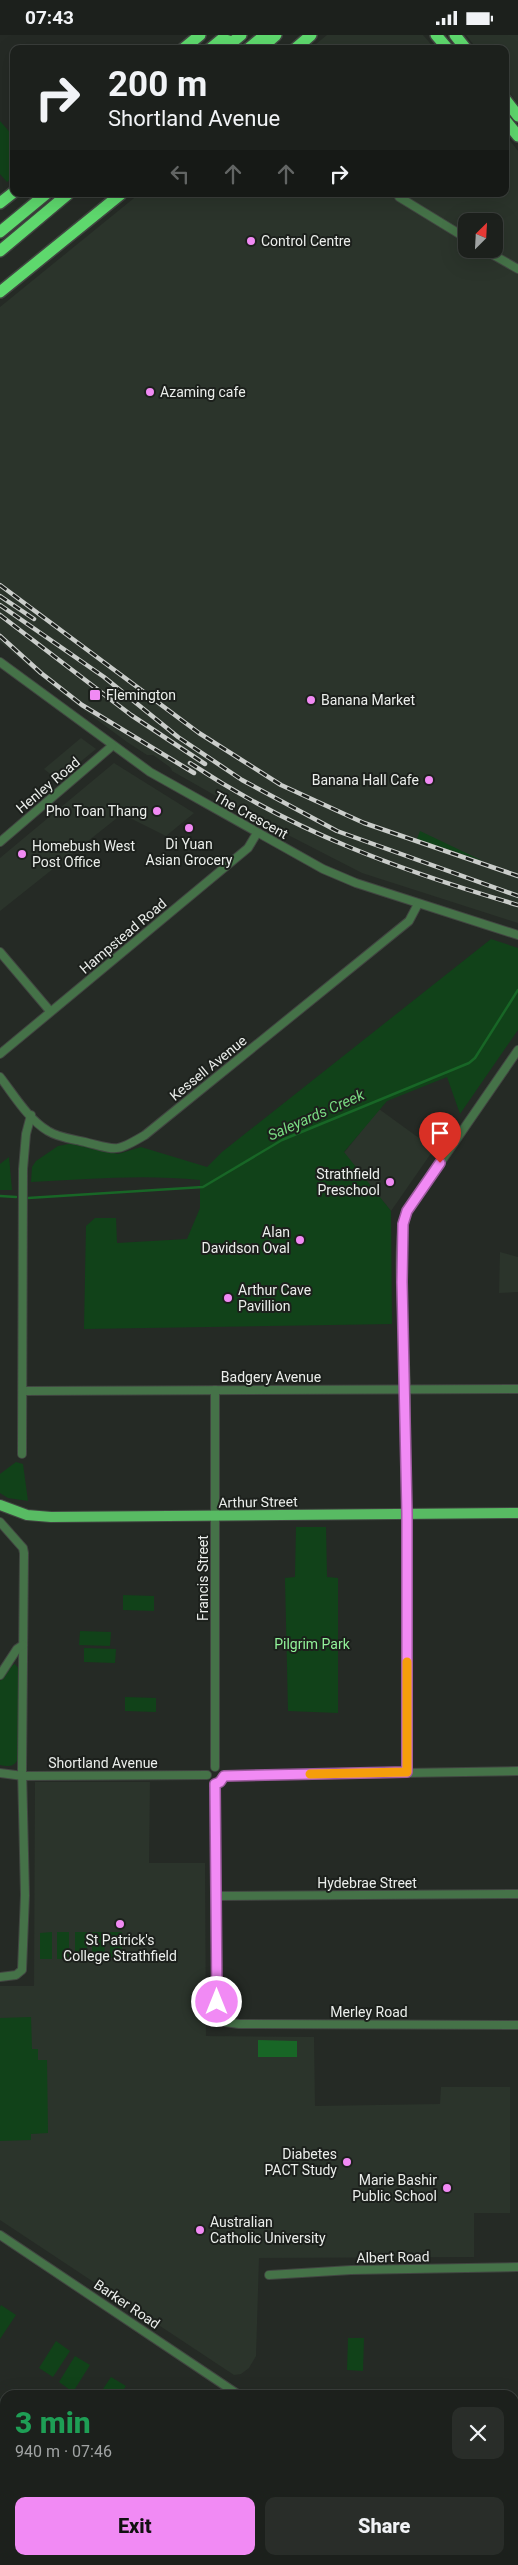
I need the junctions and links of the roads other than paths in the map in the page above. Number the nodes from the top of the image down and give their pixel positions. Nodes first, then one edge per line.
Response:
1 (200, 35) edge
2 (265, 35) edge
3 (276, 35) edge
4 (311, 35) edge
5 (436, 35) edge
6 (455, 35) edge
7 (232, 42) edge
8 (188, 45) edge
9 (215, 45) edge
10 (253, 45) edge
11 (265, 45) edge
12 (300, 45) edge
13 (445, 45) edge
14 (463, 45) edge
15 (509, 104) edge
16 (518, 116) edge
17 (509, 124) edge
18 (518, 136) edge
19 (10, 195) edge
20 (42, 197) edge
21 (64, 197) edge
22 (109, 197) edge
23 (117, 197) edge
24 (399, 197) edge
25 (0, 203) edge
26 (75, 229) junction
27 (0, 232) edge
28 (458, 234) edge
29 (0, 251) edge
30 (499, 258) edge
31 (518, 269) edge
32 (0, 292) edge
33 (0, 661) edge
34 (112, 746) junction
35 (257, 833) junction
36 (0, 842) edge
37 (418, 904) junction
38 (518, 935) edge
39 (0, 952) edge
40 (50, 1011) junction
41 (518, 1050) edge
42 (0, 1054) edge
43 (0, 1077) edge
44 (31, 1115) junction
45 (518, 1389) edge
46 (215, 1390) junction
47 (406, 1390) junction
48 (23, 1391) junction
49 (22, 1453) dead end
50 (0, 1505) edge
51 (518, 1513) edge
52 (407, 1514) junction
53 (216, 1516) junction
54 (0, 1522) edge
55 (23, 1645) junction
56 (0, 1675) edge
57 (215, 1767) junction
58 (518, 1771) edge
59 (407, 1772) junction
60 (0, 1773) edge
61 (207, 1775) junction
62 (22, 1776) junction
63 (224, 1776) junction
64 (215, 1784) junction
65 (518, 1894) edge
66 (217, 1896) junction
67 (0, 1977) edge
68 (518, 2025) edge
69 (0, 2235) edge
70 (518, 2267) edge
71 (269, 2275) dead end
72 (228, 2387) junction
73 (226, 2390) edge
74 (232, 2390) edge

1 - 8 highway
2 - 10 highway
3 - 11 highway
4 - 12 highway
5 - 13 highway
6 - 14 highway
7 - 9 highway
15 - 16 highway
17 - 18 highway
19 - 25 highway
20 - 27 highway
21 - 29 highway
22 - 26 highway
23 - 26 highway
24 - 28 street
26 - 32 highway
30 - 31 street
33 - 34 street, The Crescent
34 - 35 street, The Crescent
34 - 36 street, Henley Road
35 - 37 street, The Crescent
35 - 40 street, Hampstead Road
37 - 38 street, The Crescent
37 - 44 street, Kessell Avenue
39 - 40 street
40 - 42 street, Hampstead Road
41 - 47 street
43 - 44 street, Kessell Avenue
44 - 48 street
45 - 47 street, Badgery Avenue
46 - 47 street, Badgery Avenue
46 - 48 street, Badgery Avenue
46 - 53 street, Francis Street
47 - 52 street
48 - 49 street
50 - 53 main road, Arthur Street
51 - 52 main road, Arthur Street
52 - 53 main road, Arthur Street
52 - 59 street
53 - 57 street, Francis Street
54 - 55 street
55 - 56 street
55 - 62 street
57 - 61 street
57 - 63 street
58 - 59 street
59 - 63 street
60 - 62 street, Shortland Avenue
61 - 62 street, Shortland Avenue
61 - 64 street
62 - 67 street
63 - 64 street
64 - 66 street
65 - 66 street, Hydebrae Street
66 - 68 street, Merley Road
69 - 72 street, Barker Road
70 - 71 street, Albert Road
72 - 73 street
72 - 74 street, Barker Road

